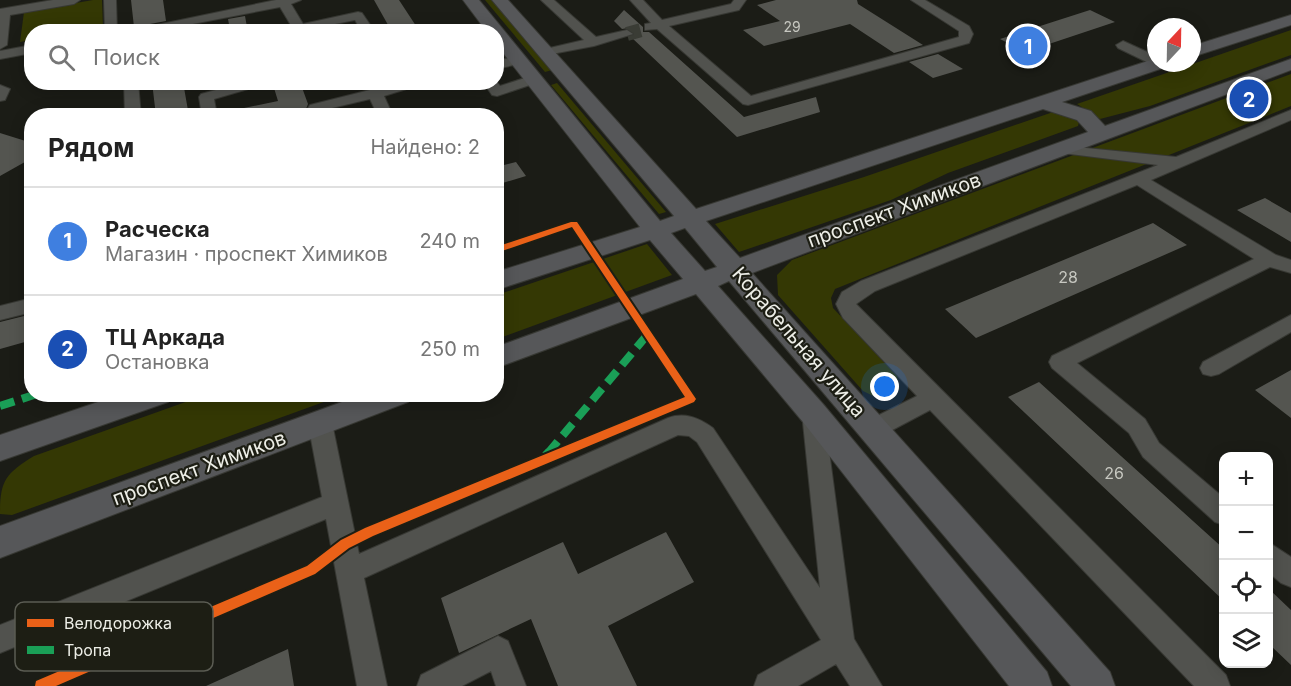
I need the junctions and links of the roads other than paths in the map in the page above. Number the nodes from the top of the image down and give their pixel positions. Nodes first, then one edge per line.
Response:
1 (74, 0) edge
2 (110, 0) edge
3 (471, 0) edge
4 (500, 0) edge
5 (547, 0) edge
6 (636, 0) edge
7 (740, 0) edge
8 (917, 0) edge
9 (286, 1) edge
10 (2, 8) edge
11 (1291, 20) edge
12 (111, 24) edge
13 (194, 24) edge
14 (298, 24) edge
15 (322, 24) edge
16 (364, 24) edge
17 (490, 24) edge
18 (660, 25) junction
19 (645, 29) tunnel mouth
20 (627, 34) tunnel mouth
21 (504, 42) edge
22 (594, 42) junction
23 (0, 45) edge
24 (1123, 45) dead end
25 (1201, 49) edge
26 (24, 50) edge
27 (546, 53) junction
28 (0, 55) edge
29 (1147, 57) edge
30 (518, 60) junction
31 (504, 63) edge
32 (1291, 64) edge
33 (1147, 66) edge
34 (563, 74) junction
35 (535, 80) junction
36 (0, 88) edge
37 (131, 90) edge
38 (204, 90) edge
39 (388, 90) edge
40 (504, 90) edge
41 (375, 93) junction
42 (0, 96) edge
43 (1043, 103) junction
44 (133, 108) edge
45 (208, 108) edge
46 (315, 108) dead end
47 (382, 108) edge
48 (1289, 118) edge
49 (1099, 134) junction
50 (1062, 148) junction
51 (1177, 162) junction
52 (1138, 179) junction
53 (691, 218) junction
54 (654, 229) junction
55 (1269, 260) junction
56 (1291, 267) edge
57 (735, 269) junction
58 (504, 278) edge
59 (702, 282) junction
60 (24, 307) edge
61 (0, 314) edge
62 (1291, 323) edge
63 (504, 355) edge
64 (1211, 368) dead end
65 (933, 398) junction
66 (136, 402) edge
67 (376, 402) edge
68 (813, 412) junction
69 (320, 423) junction
70 (873, 429) junction
71 (6, 449) edge
72 (337, 503) junction
73 (1219, 510) edge
74 (5, 538) edge
75 (1273, 558) edge
76 (350, 571) junction
77 (1291, 574) edge
78 (92, 602) edge
79 (15, 633) edge
80 (0, 639) edge
81 (840, 645) junction
82 (372, 686) edge
83 (432, 686) edge
84 (511, 686) edge
85 (769, 686) edge
86 (867, 686) edge
87 (1033, 686) edge
88 (1096, 686) edge
89 (1215, 686) edge

1 - 10 lane
2 - 12 lane
3 - 17 main road, Корабельная улица
4 - 27 main road, Корабельная улица
5 - 22 lane
6 - 18 lane
7 - 18 lane
8 - 18 lane
9 - 13 lane
9 - 14 lane
10 - 23 lane
11 - 25 main road
15 - 16 lane
18 - 19 lane
20 - 22 lane
21 - 30 main road, Корабельная улица
22 - 27 lane
24 - 29 lane
26 - 28 lane
27 - 34 main road, Корабельная улица
30 - 31 lane
30 - 35 main road, Корабельная улица
32 - 49 main road, проспект Химиков
33 - 43 main road
34 - 35 main road
34 - 53 main road, Корабельная улица
35 - 40 lane
35 - 54 main road, Корабельная улица
36 - 42 lane
37 - 44 lane
38 - 45 lane
39 - 41 lane
41 - 46 lane
41 - 47 lane
43 - 49 main road
43 - 53 main road
48 - 51 lane
49 - 50 main road, проспект Химиков
50 - 51 lane
50 - 57 main road, проспект Химиков
51 - 52 lane
52 - 55 lane
52 - 65 lane
53 - 54 main road
53 - 57 main road, Корабельная улица
54 - 58 main road
54 - 59 main road, Корабельная улица
55 - 56 lane
55 - 73 lane
57 - 59 main road, проспект Химиков
57 - 70 main road, Корабельная улица
59 - 63 main road, проспект Химиков
59 - 68 main road, Корабельная улица
60 - 61 lane
62 - 64 lane
65 - 70 lane
65 - 89 lane
66 - 71 main road
67 - 69 main road, проспект Химиков
68 - 81 lane
68 - 87 main road, Корабельная улица
69 - 72 lane
69 - 74 main road, проспект Химиков
70 - 88 main road, Корабельная улица
72 - 76 lane
72 - 78 lane
75 - 77 lane
76 - 81 lane
76 - 82 lane
79 - 80 lane
81 - 85 lane
81 - 86 lane
83 - 84 lane

